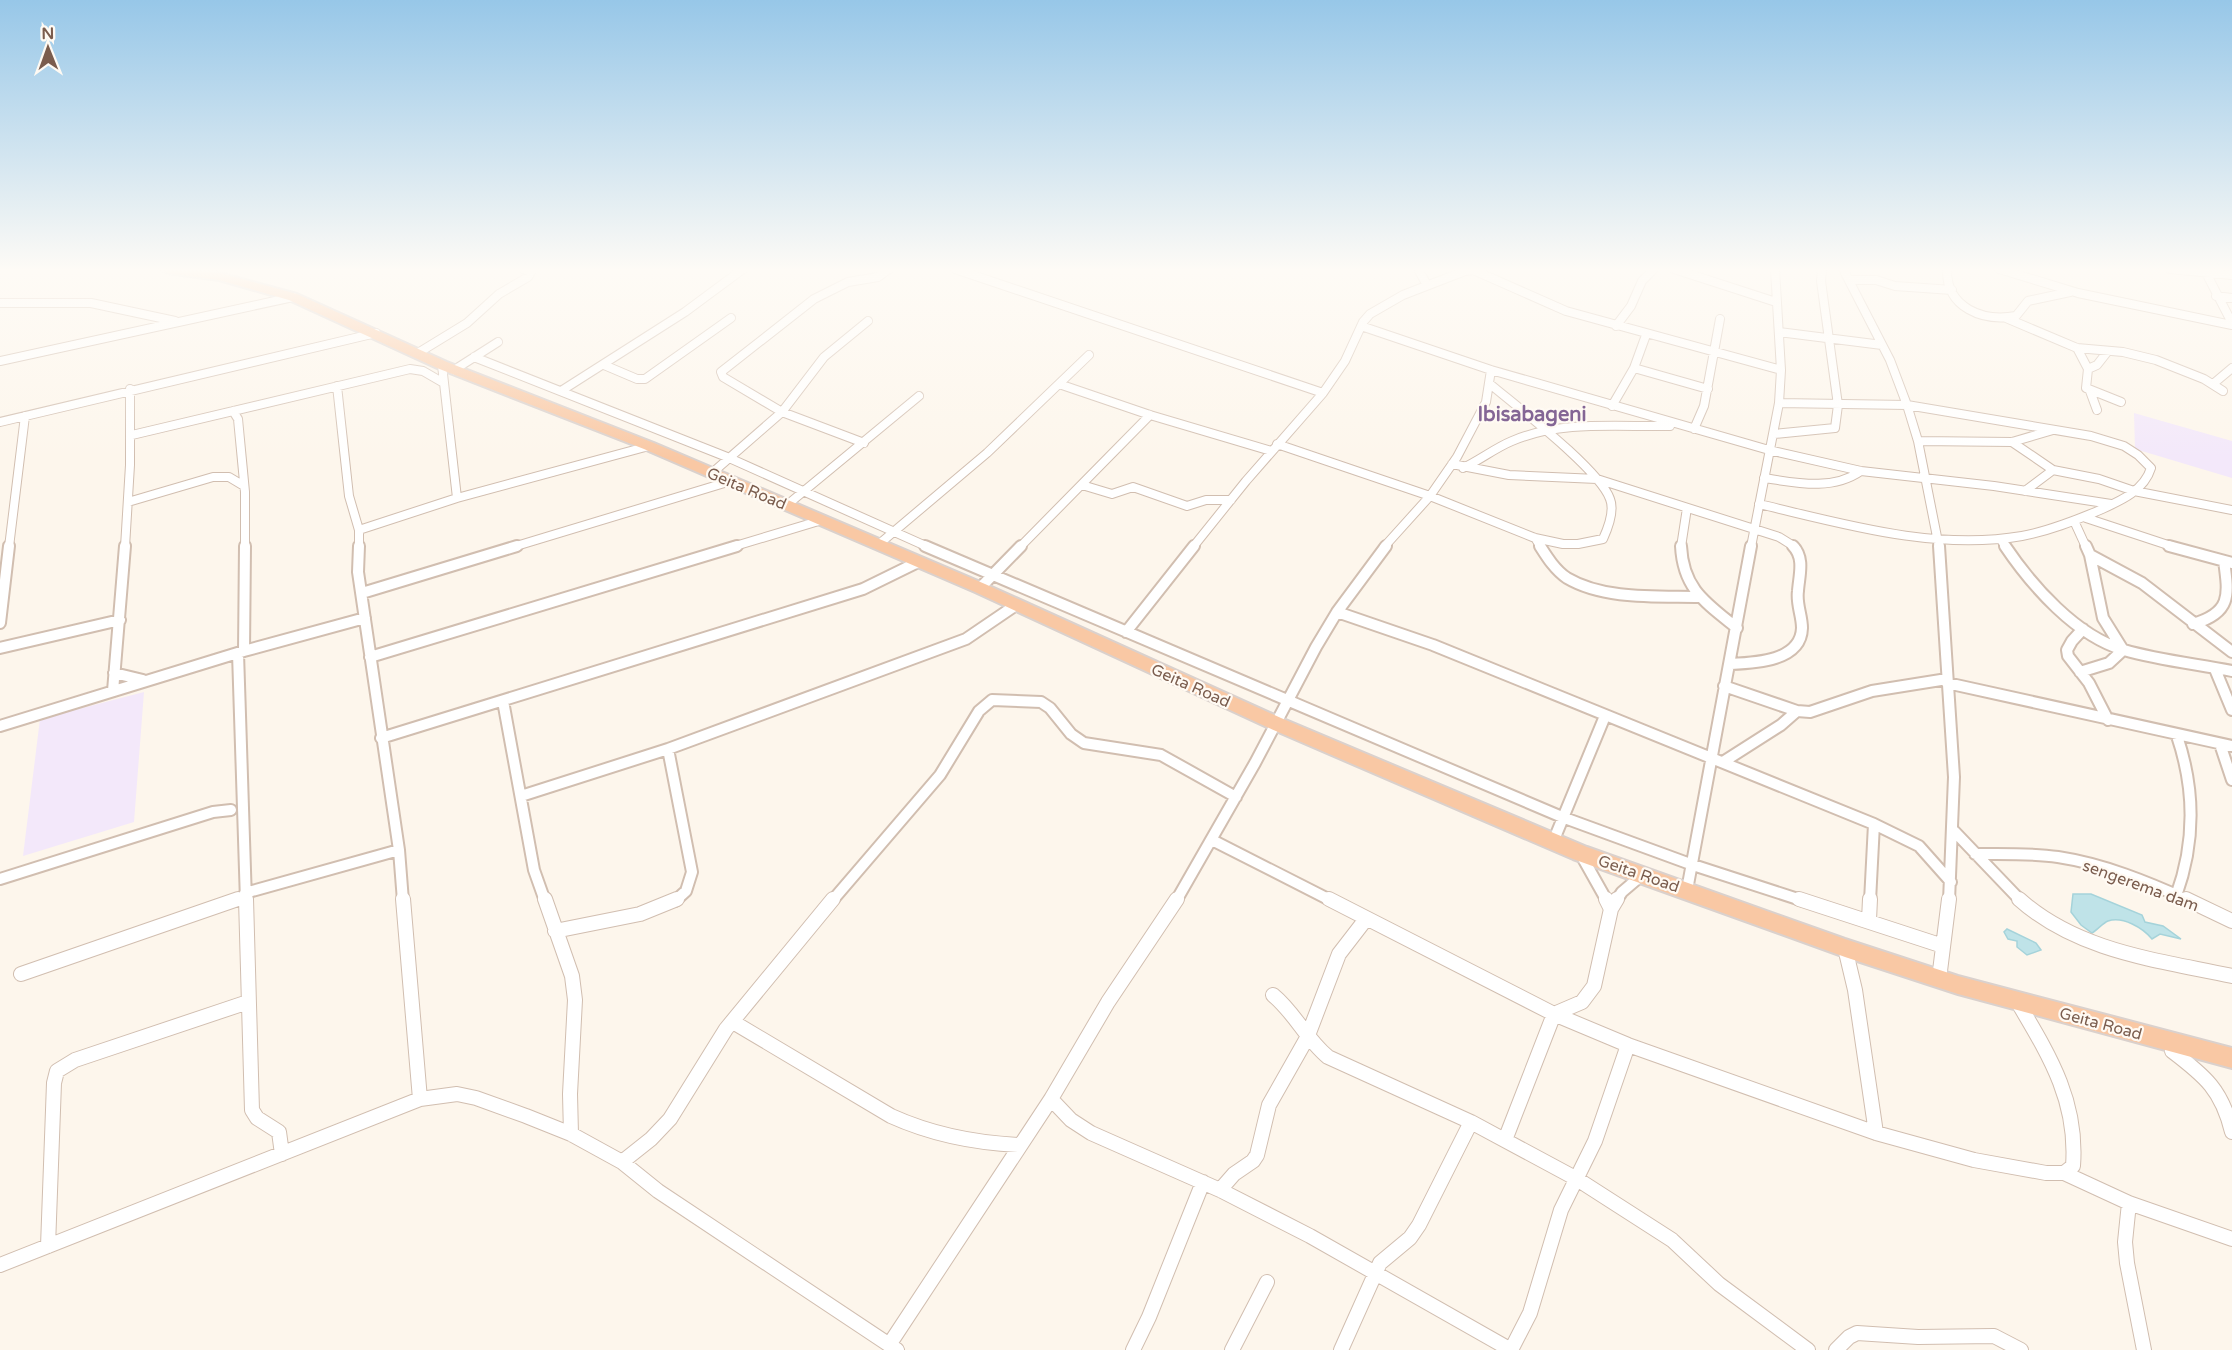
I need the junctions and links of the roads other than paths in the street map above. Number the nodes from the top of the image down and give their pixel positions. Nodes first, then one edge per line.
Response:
1 (132, 332) edge
2 (452, 332) edge
3 (654, 332) edge
4 (711, 332) edge
5 (771, 332) edge
6 (854, 332) edge
7 (1142, 332) edge
8 (1358, 332) edge
9 (1379, 332) edge
10 (1636, 332) edge
11 (1718, 332) edge
12 (1779, 332) joint
13 (1827, 332) edge
14 (1875, 332) edge
15 (2039, 332) edge
16 (376, 333) joint
17 (1646, 335) junction
18 (1828, 337) junction
19 (498, 342) dead end
20 (1882, 345) junction
21 (2077, 348) junction
22 (2108, 351) junction
23 (1714, 352) junction
24 (418, 353) junction
25 (1089, 355) dead end
26 (474, 357) junction
27 (0, 361) edge
28 (604, 365) junction
29 (1634, 368) junction
30 (2232, 368) edge
31 (2088, 369) junction
32 (1491, 370) junction
33 (1780, 370) junction
34 (446, 372) junction
35 (1519, 378) junction
36 (1059, 384) junction
37 (2213, 384) junction
38 (338, 386) junction
39 (1492, 386) junction
40 (130, 389) junction
41 (1708, 389) junction
42 (561, 391) junction
43 (2090, 391) junction
44 (2223, 391) dead end
45 (1323, 393) junction
46 (919, 396) dead end
47 (2121, 402) dead end
48 (1779, 403) junction
49 (1838, 405) junction
50 (1907, 405) junction
51 (1612, 406) junction
52 (2097, 410) dead end
53 (232, 411) junction
54 (782, 412) junction
55 (1150, 415) junction
56 (25, 416) junction
57 (0, 422) edge
58 (1680, 425) junction
59 (1694, 429) junction
60 (2055, 429) junction
61 (1545, 432) junction
62 (1774, 434) junction
63 (132, 435) junction
64 (1918, 441) junction
65 (864, 442) junction
66 (2012, 442) junction
67 (649, 446) junction
68 (1274, 448) junction
69 (1769, 450) junction
70 (729, 458) junction
71 (1452, 464) junction
72 (1465, 468) junction
73 (2053, 470) junction
74 (1861, 471) junction
75 (711, 473) junction
76 (1445, 474) junction
77 (1764, 478) junction
78 (1597, 479) junction
79 (1926, 479) junction
80 (731, 481) junction
81 (1082, 485) junction
82 (244, 486) junction
83 (804, 491) junction
84 (2025, 491) junction
85 (2134, 491) junction
86 (1430, 496) junction
87 (457, 498) junction
88 (1231, 500) junction
89 (128, 502) junction
90 (1759, 504) junction
91 (2112, 504) junction
92 (787, 505) junction
93 (1687, 508) junction
94 (2232, 510) edge
95 (2086, 518) junction
96 (822, 520) junction
97 (2075, 523) junction
98 (358, 530) junction
99 (1754, 530) junction
100 (893, 531) junction
101 (1535, 538) junction
102 (1939, 540) junction
103 (2001, 540) junction
104 (878, 545) junction
105 (2090, 555) junction
106 (918, 562) junction
107 (2228, 562) edge
108 (986, 582) junction
109 (362, 593) junction
110 (1699, 597) junction
111 (1016, 605) junction
112 (1337, 612) junction
113 (364, 618) junction
114 (120, 620) junction
115 (0, 624) edge
116 (2193, 624) junction
117 (1737, 628) junction
118 (2083, 629) junction
119 (1126, 632) junction
120 (0, 648) edge
121 (2122, 650) junction
122 (241, 652) junction
123 (2232, 652) edge
124 (370, 657) junction
125 (1729, 664) junction
126 (2215, 669) junction
127 (2232, 671) edge
128 (2080, 672) junction
129 (114, 674) junction
130 (146, 681) junction
131 (1947, 681) junction
132 (1724, 686) junction
133 (113, 691) junction
134 (1288, 700) junction
135 (503, 701) junction
136 (2102, 708) junction
137 (2232, 710) edge
138 (1797, 711) junction
139 (1605, 716) junction
140 (2091, 716) junction
141 (2108, 720) junction
142 (1275, 723) junction
143 (0, 726) edge
144 (2177, 736) junction
145 (381, 738) junction
146 (2220, 744) junction
147 (2232, 747) edge
148 (668, 748) junction
149 (1711, 757) junction
150 (1723, 762) junction
151 (2232, 780) edge
152 (521, 796) junction
153 (1236, 797) junction
154 (231, 810) dead end
155 (1562, 817) junction
156 (1874, 824) junction
157 (1954, 831) junction
158 (1212, 840) junction
159 (1553, 842) junction
160 (399, 850) junction
161 (1580, 852) junction
162 (1975, 854) junction
163 (1693, 865) junction
164 (1642, 875) junction
165 (0, 879) edge
166 (1951, 882) junction
167 (1688, 890) junction
168 (245, 895) junction
169 (2176, 896) junction
170 (1611, 909) junction
171 (1366, 919) junction
172 (1869, 920) junction
173 (2232, 921) edge
174 (555, 931) junction
175 (1943, 946) junction
176 (1845, 948) junction
177 (21, 974) dead end
178 (2232, 976) edge
179 (1939, 979) junction
180 (1274, 995) dead end
181 (248, 1002) junction
182 (2020, 1005) junction
183 (1554, 1014) junction
184 (734, 1022) junction
185 (1307, 1038) junction
186 (1628, 1045) junction
187 (2172, 1051) junction
188 (2232, 1058) edge
189 (2232, 1066) edge
190 (420, 1099) junction
191 (1051, 1099) junction
192 (1471, 1122) junction
193 (2232, 1132) edge
194 (1876, 1133) junction
195 (571, 1134) junction
196 (1505, 1140) junction
197 (1020, 1146) junction
198 (282, 1154) junction
199 (622, 1162) junction
200 (2064, 1173) junction
201 (1578, 1179) junction
202 (1203, 1182) junction
203 (1220, 1190) junction
204 (2129, 1203) junction
205 (2232, 1239) edge
206 (48, 1246) junction
207 (0, 1265) edge
208 (1375, 1272) junction
209 (1267, 1282) dead end
210 (2004, 1345) edge
211 (893, 1347) edge
212 (2146, 1348) edge
213 (1133, 1350) edge
214 (1232, 1350) edge
215 (1341, 1350) edge
216 (1511, 1350) edge
217 (1808, 1350) edge
218 (1836, 1350) edge
219 (2020, 1350) edge

1 - 27 street
2 - 24 street
3 - 28 street
4 - 28 street
5 - 54 street
6 - 54 street
7 - 45 street
8 - 45 street
9 - 32 street
10 - 17 street
11 - 23 street
12 - 18 street
12 - 33 street
13 - 18 street
14 - 20 street
15 - 21 street
16 - 24 highway, Geita Road
16 - 40 street
17 - 23 street
17 - 29 street
18 - 20 street
18 - 49 street
19 - 26 street
20 - 50 street
21 - 22 street
21 - 31 street
22 - 31 street
22 - 37 street
23 - 33 street
23 - 41 street
24 - 34 highway, Geita Road
25 - 36 street
26 - 34 street
26 - 42 street
28 - 42 street
29 - 41 street
29 - 51 street
30 - 37 street
31 - 43 street
32 - 35 street
32 - 39 street
33 - 48 street
34 - 38 street
34 - 67 highway, Geita Road
34 - 87 street
35 - 39 street
35 - 51 street
36 - 55 street
36 - 100 street
37 - 44 street
38 - 53 street
38 - 98 street
39 - 61 street
39 - 71 street
40 - 56 street
40 - 63 street
41 - 59 street
42 - 70 street
43 - 47 street
43 - 52 street
45 - 68 street
46 - 65 street
48 - 49 street
48 - 62 street
49 - 50 street
49 - 62 street
50 - 60 street
50 - 64 street
51 - 58 street
53 - 63 street
53 - 82 street
54 - 65 street
54 - 70 street
55 - 68 street
55 - 81 street
56 - 57 street
56 - 115 street
58 - 59 street
58 - 61 street
59 - 69 street
60 - 66 street
60 - 85 street
61 - 72 street
61 - 78 street
62 - 69 street
63 - 89 street
64 - 66 street
64 - 79 street
65 - 83 street
66 - 73 street
67 - 75 highway, Geita Road
67 - 87 street
68 - 86 street
68 - 88 street
69 - 74 street
69 - 77 street
70 - 75 street
70 - 83 street
71 - 72 street
71 - 76 street
72 - 76 street
72 - 78 street
73 - 84 street
73 - 85 street
74 - 77 street
74 - 79 street
75 - 80 highway, Geita Road
76 - 86 street
77 - 90 street
78 - 93 street
78 - 101 street
79 - 84 street
79 - 102 street
80 - 92 highway, Geita Road
80 - 109 street
81 - 88 street
81 - 108 street
82 - 89 street
82 - 122 street
83 - 92 street
83 - 100 street
84 - 91 street
85 - 91 street
85 - 94 street
86 - 101 street
86 - 112 street
87 - 98 street
88 - 119 street
89 - 114 street
90 - 99 street
90 - 102 street
91 - 95 street
92 - 96 highway, Geita Road
93 - 99 street
93 - 110 street
95 - 97 street
95 - 107 street
96 - 104 highway, Geita Road
96 - 124 street
97 - 103 street
97 - 105 street
98 - 109 street
99 - 117 street
99 - 125 street
100 - 104 street
100 - 108 street
101 - 110 street
102 - 103 street
102 - 131 street
103 - 118 street
104 - 106 highway, Geita Road
105 - 116 street
105 - 121 street
106 - 108 highway, Geita Road
106 - 135 street
107 - 116 street
108 - 111 highway, Geita Road
108 - 119 street
109 - 113 street
110 - 117 street
111 - 142 highway, Geita Road
111 - 148 street
112 - 134 street
112 - 139 street
113 - 122 street
113 - 124 street
114 - 120 street
114 - 129 street
116 - 123 street
117 - 125 street
118 - 121 street
118 - 128 street
119 - 134 street
121 - 126 street
121 - 128 street
122 - 130 street
122 - 168 street
124 - 145 street
125 - 132 street
126 - 127 street
126 - 137 street
128 - 136 street
129 - 130 street
129 - 133 street
130 - 133 street
131 - 138 street
131 - 140 street
131 - 157 street
132 - 138 street
132 - 149 street
133 - 143 street
134 - 142 street
134 - 155 street
135 - 145 street
135 - 152 street
136 - 140 street
136 - 141 street
138 - 150 street
139 - 149 street
139 - 155 street
140 - 141 street
141 - 144 street
142 - 153 street
142 - 159 highway, Geita Road
144 - 146 street
144 - 169 street
145 - 160 street
146 - 147 street
146 - 151 street
148 - 152 street
148 - 174 street
149 - 150 street
149 - 163 street
150 - 156 street
152 - 174 street
153 - 158 street
153 - 184 street
154 - 165 street
155 - 159 street
155 - 163 street
156 - 166 street
156 - 172 street
157 - 162 street
157 - 166 street
158 - 171 street
158 - 191 street
159 - 161 highway, Geita Road
160 - 168 street
160 - 190 street
161 - 164 highway, Geita Road
161 - 170 street
162 - 169 street, sengerema dam
162 - 178 street
163 - 167 street
163 - 172 street
164 - 167 highway, Geita Road
164 - 170 street
166 - 175 street
167 - 176 highway, Geita Road
168 - 177 street
168 - 181 street
169 - 173 street, sengerema dam
170 - 183 street
171 - 183 street
171 - 185 street
172 - 175 street
174 - 195 street
175 - 179 street
176 - 179 highway, Geita Road
176 - 194 street
179 - 182 highway, Geita Road
180 - 185 street
181 - 198 street
181 - 206 street
182 - 187 street
182 - 188 highway, Geita Road
182 - 200 street
183 - 186 street
183 - 196 street
184 - 197 street
184 - 199 street
185 - 192 street
185 - 203 street
186 - 194 street
186 - 201 street
187 - 189 street
187 - 193 street
190 - 195 street
190 - 198 street
191 - 197 street
191 - 202 street
192 - 196 street
192 - 208 street
194 - 200 street
195 - 199 street
196 - 201 street
197 - 211 street
198 - 206 street
199 - 211 street
200 - 204 street
201 - 216 street
201 - 217 street
202 - 203 street
202 - 213 street
203 - 208 street
204 - 205 street
204 - 212 street
206 - 207 street
208 - 215 street
208 - 216 street
209 - 214 street
210 - 218 street
210 - 219 street

